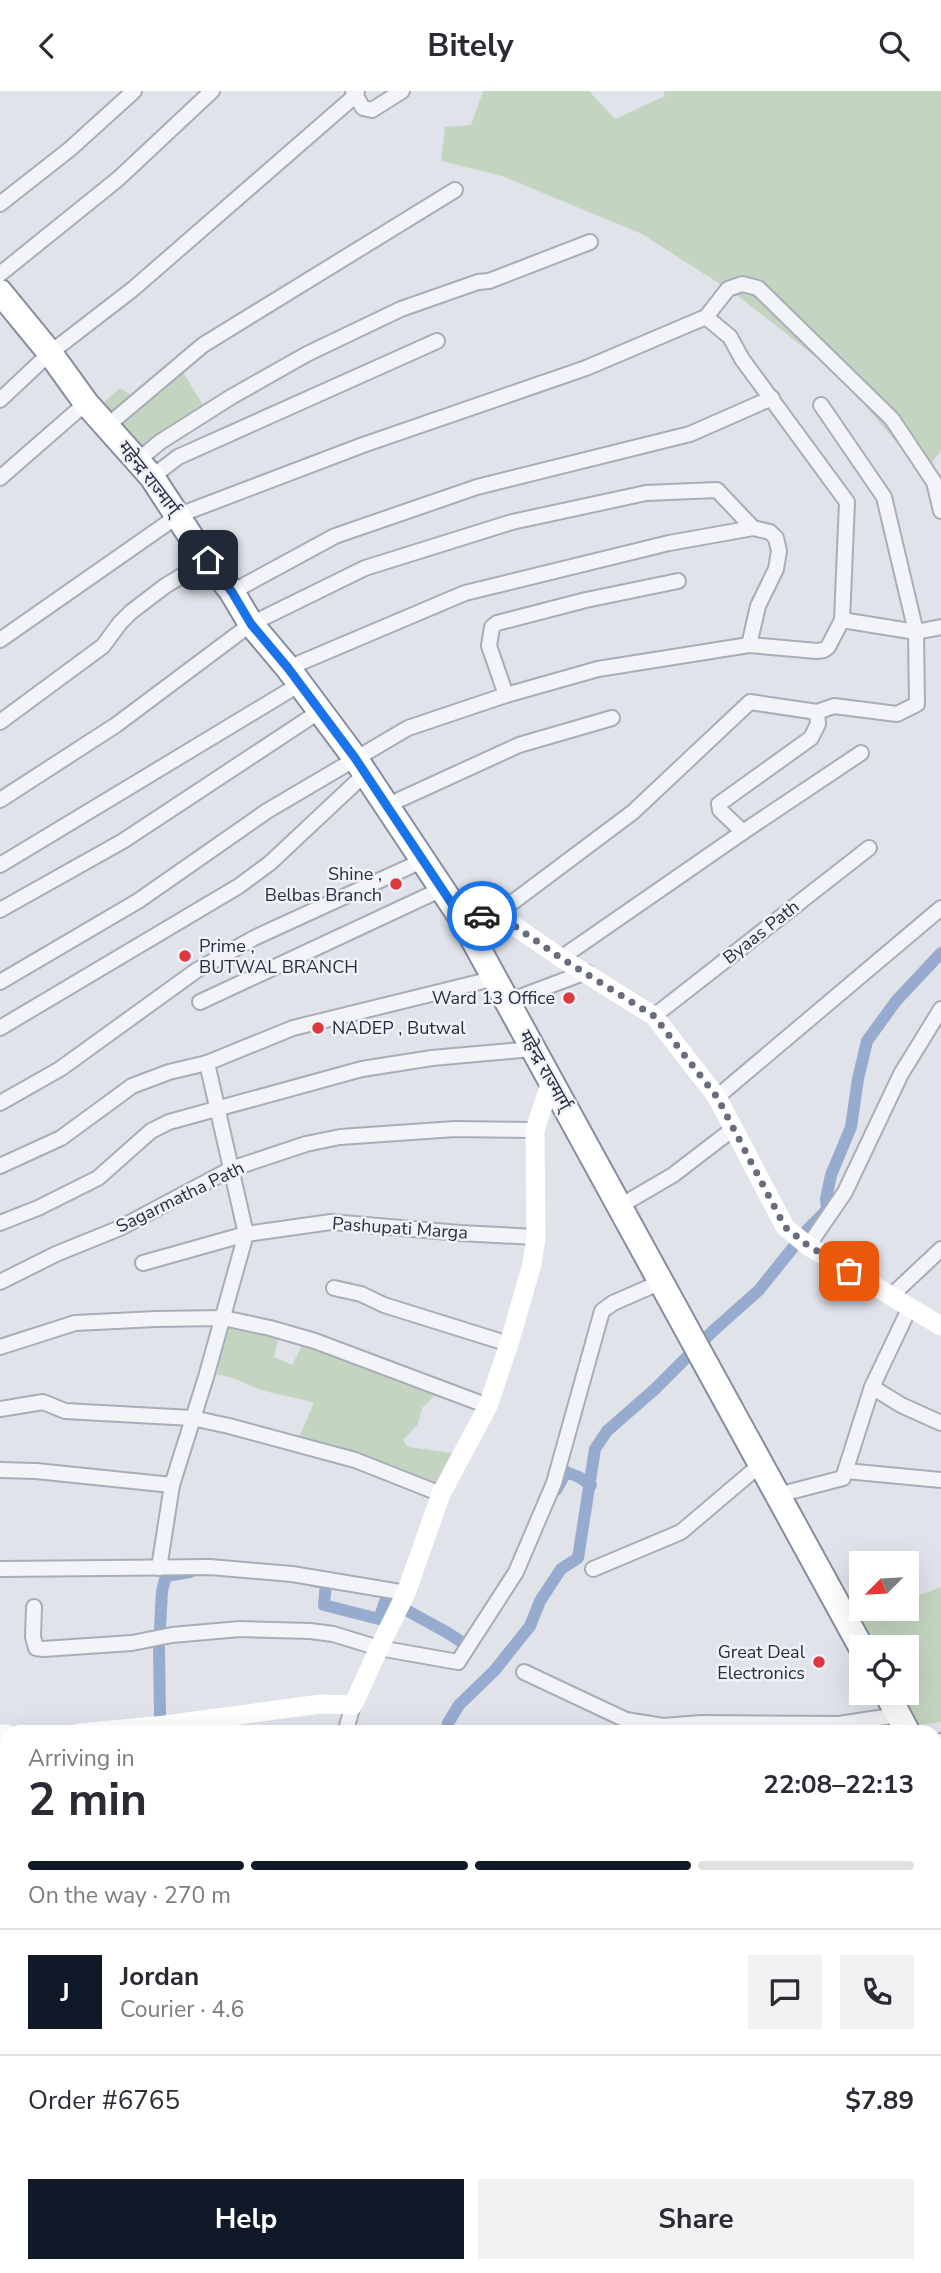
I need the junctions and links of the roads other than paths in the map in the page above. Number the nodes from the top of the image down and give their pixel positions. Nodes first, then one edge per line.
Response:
1 (134, 91) edge
2 (212, 91) edge
3 (402, 91) edge
4 (355, 92) edge
5 (455, 190) dead end
6 (0, 204) edge
7 (590, 242) dead end
8 (1, 289) edge
9 (706, 317) junction
10 (437, 341) dead end
11 (50, 353) junction
12 (772, 398) junction
13 (0, 400) edge
14 (86, 403) junction
15 (821, 405) dead end
16 (107, 426) junction
17 (145, 469) junction
18 (0, 478) edge
19 (937, 481) edge
20 (941, 511) edge
21 (179, 516) junction
22 (753, 528) junction
23 (208, 560) junction
24 (678, 581) dead end
25 (232, 592) junction
26 (842, 620) junction
27 (251, 624) junction
28 (941, 628) edge
29 (916, 632) junction
30 (0, 641) edge
31 (748, 645) junction
32 (294, 676) junction
33 (506, 695) junction
34 (320, 711) junction
35 (817, 712) junction
36 (612, 718) dead end
37 (0, 722) edge
38 (861, 753) dead end
39 (360, 766) junction
40 (0, 800) edge
41 (387, 805) junction
42 (743, 832) junction
43 (869, 848) dead end
44 (424, 860) junction
45 (0, 865) edge
46 (442, 889) junction
47 (941, 908) edge
48 (0, 911) edge
49 (497, 914) junction
50 (462, 919) junction
51 (561, 958) junction
52 (586, 972) junction
53 (496, 978) junction
54 (0, 982) edge
55 (509, 1001) junction
56 (200, 1002) dead end
57 (941, 1009) edge
58 (654, 1016) junction
59 (0, 1028) edge
60 (532, 1049) junction
61 (207, 1063) junction
62 (551, 1081) junction
63 (717, 1097) junction
64 (0, 1103) edge
65 (218, 1108) junction
66 (733, 1129) junction
67 (535, 1130) junction
68 (0, 1166) edge
69 (231, 1169) junction
70 (620, 1206) junction
71 (0, 1223) edge
72 (246, 1234) junction
73 (536, 1237) junction
74 (807, 1245) junction
75 (941, 1248) edge
76 (143, 1263) dead end
77 (0, 1282) edge
78 (661, 1282) junction
79 (334, 1288) dead end
80 (891, 1296) junction
81 (910, 1307) junction
82 (223, 1318) junction
83 (941, 1326) edge
84 (509, 1344) junction
85 (0, 1347) edge
86 (872, 1387) junction
87 (488, 1406) junction
88 (0, 1409) edge
89 (192, 1418) junction
90 (941, 1423) edge
91 (761, 1464) junction
92 (0, 1470) edge
93 (846, 1471) junction
94 (941, 1480) edge
95 (172, 1485) junction
96 (441, 1495) junction
97 (778, 1495) junction
98 (159, 1568) junction
99 (0, 1569) edge
100 (593, 1569) dead end
101 (407, 1593) junction
102 (34, 1607) dead end
103 (854, 1635) edge
104 (379, 1648) junction
105 (524, 1672) dead end
106 (353, 1705) junction
107 (893, 1705) edge
108 (903, 1724) edge
109 (165, 1725) edge
110 (347, 1725) edge
111 (657, 1725) edge
112 (676, 1725) edge

1 - 6 street
2 - 8 street
3 - 4 street
4 - 11 street
5 - 16 street
7 - 17 street
8 - 11 highway, महेन्द्र राज्मार्ग्
9 - 12 street
9 - 19 street
9 - 21 street
10 - 17 street
11 - 13 street
11 - 14 highway, महेन्द्र राज्मार्ग्
12 - 25 street
12 - 26 street
14 - 16 highway, महेन्द्र राज्मार्ग्
14 - 18 street
15 - 29 street
16 - 17 highway, महेन्द्र राज्मार्ग्
17 - 21 highway, महेन्द्र राज्मार्ग्
19 - 20 street
21 - 23 highway, महेन्द्र राज्मार्ग्
21 - 30 street
22 - 27 street
22 - 31 street
22 - 32 street
23 - 25 highway, महेन्द्र राज्मार्ग्
23 - 37 street
24 - 33 street
25 - 27 highway, महेन्द्र राज्मार्ग्
26 - 29 street
26 - 31 street
27 - 32 highway, महेन्द्र राज्मार्ग्
27 - 40 street
28 - 29 street
29 - 35 street
31 - 33 street
32 - 34 highway, महेन्द्र राज्मार्ग्
32 - 45 street
33 - 39 street
34 - 39 highway, महेन्द्र राज्मार्ग्
34 - 48 street
35 - 42 street
35 - 49 street
36 - 41 street
38 - 42 street
39 - 41 highway, महेन्द्र राज्मार्ग्
39 - 54 street
39 - 59 street
41 - 44 highway, महेन्द्र राज्मार्ग्
42 - 51 street
43 - 58 street, Byaas Path
44 - 46 highway, महेन्द्र राज्मार्ग्
44 - 64 street
46 - 50 highway, महेन्द्र राज्मार्ग्
46 - 56 street
47 - 63 street
49 - 50 street
49 - 51 street
50 - 53 highway, महेन्द्र राज्मार्ग्
51 - 52 street
52 - 55 street
52 - 58 street
53 - 55 highway, महेन्द्र राज्मार्ग्
53 - 61 street
55 - 60 highway, महेन्द्र राज्मार्ग्
57 - 74 street
58 - 63 street
60 - 62 highway, महेन्द्र राज्मार्ग्
60 - 65 street
61 - 65 street
61 - 68 street
62 - 67 street
62 - 70 highway, महेन्द्र राज्मार्ग्
63 - 66 street
65 - 69 street
65 - 71 street
66 - 70 street
66 - 74 street
67 - 69 street, Sagarmatha Path
67 - 73 street
69 - 72 street
69 - 77 street, Sagarmatha Path
70 - 78 highway, महेन्द्र राज्मार्ग्
72 - 73 street, Pashupati Marga
72 - 76 street, Pashupati Marga
72 - 82 street
73 - 84 street
74 - 80 street
75 - 80 street
78 - 91 highway, महेन्द्र राज्मार्ग्
78 - 104 street
79 - 84 street
80 - 81 street
81 - 83 street
81 - 86 street
82 - 85 street
82 - 87 street
82 - 89 street
84 - 87 street
86 - 90 street
86 - 93 street
87 - 96 street
88 - 89 street
89 - 95 street
89 - 96 street
91 - 97 highway, महेन्द्र राज्मार्ग्
91 - 100 street
92 - 95 street
93 - 94 street
93 - 97 street
95 - 98 street
96 - 101 street
97 - 103 highway, महेन्द्र राज्मार्ग्
98 - 99 street
98 - 101 street
101 - 104 street
102 - 104 street
104 - 106 street
105 - 111 street
106 - 109 street
106 - 110 street
107 - 108 highway
108 - 112 street

